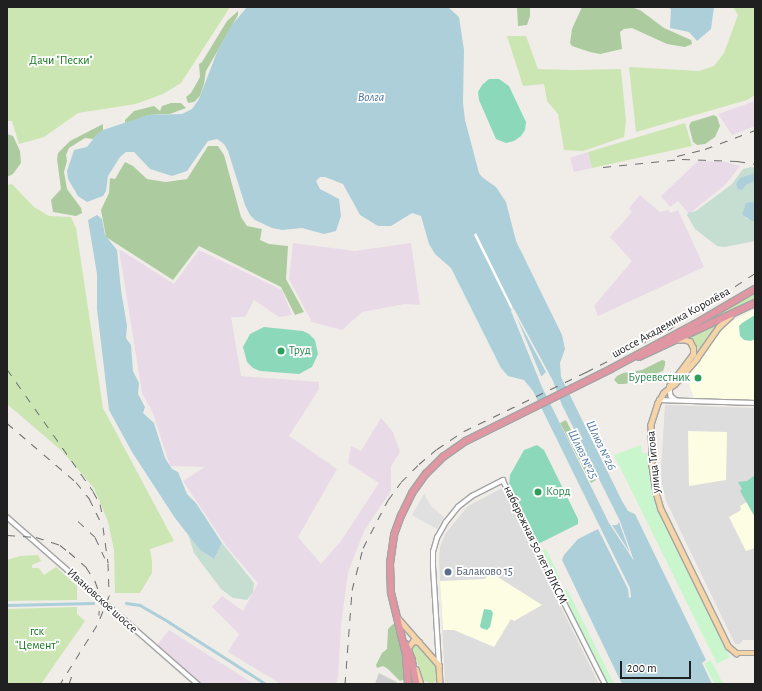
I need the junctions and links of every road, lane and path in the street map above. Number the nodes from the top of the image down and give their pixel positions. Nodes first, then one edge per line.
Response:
1 (755, 289) edge
2 (755, 303) edge
3 (738, 312) junction
4 (676, 340) junction
5 (611, 369) junction
6 (670, 388) junction
7 (664, 393) junction
8 (659, 400) junction
9 (677, 401) junction
10 (755, 403) edge
11 (7, 517) edge
12 (397, 617) junction
13 (419, 642) junction
14 (438, 649) junction
15 (406, 650) junction
16 (755, 653) edge
17 (430, 654) junction
18 (412, 659) junction
19 (439, 665) junction
20 (198, 684) edge
21 (408, 684) edge
22 (417, 684) edge
23 (421, 684) edge
24 (440, 684) edge
25 (604, 684) edge

1 - 5 highway, шоссе Академика Королёва
2 - 3 highway, шоссе Академика Королёва
3 - 4 highway, шоссе Академика Королёва
3 - 6 main road, улица Титова
4 - 5 highway, шоссе Академика Королёва
4 - 7 main road
5 - 12 highway
6 - 7 main road, улица Титова
6 - 9 street
7 - 8 main road, улица Титова
8 - 9 street
8 - 16 main road, улица Титова
9 - 10 street
11 - 20 street, Ивановское шоссе
12 - 13 main road
12 - 15 highway
13 - 15 main road
13 - 17 main road
14 - 17 street
14 - 19 street
14 - 25 street, набережная 50 лет ВЛКСМ
15 - 18 highway
15 - 21 highway
17 - 19 main road
18 - 22 highway
18 - 23 main road
19 - 24 main road

